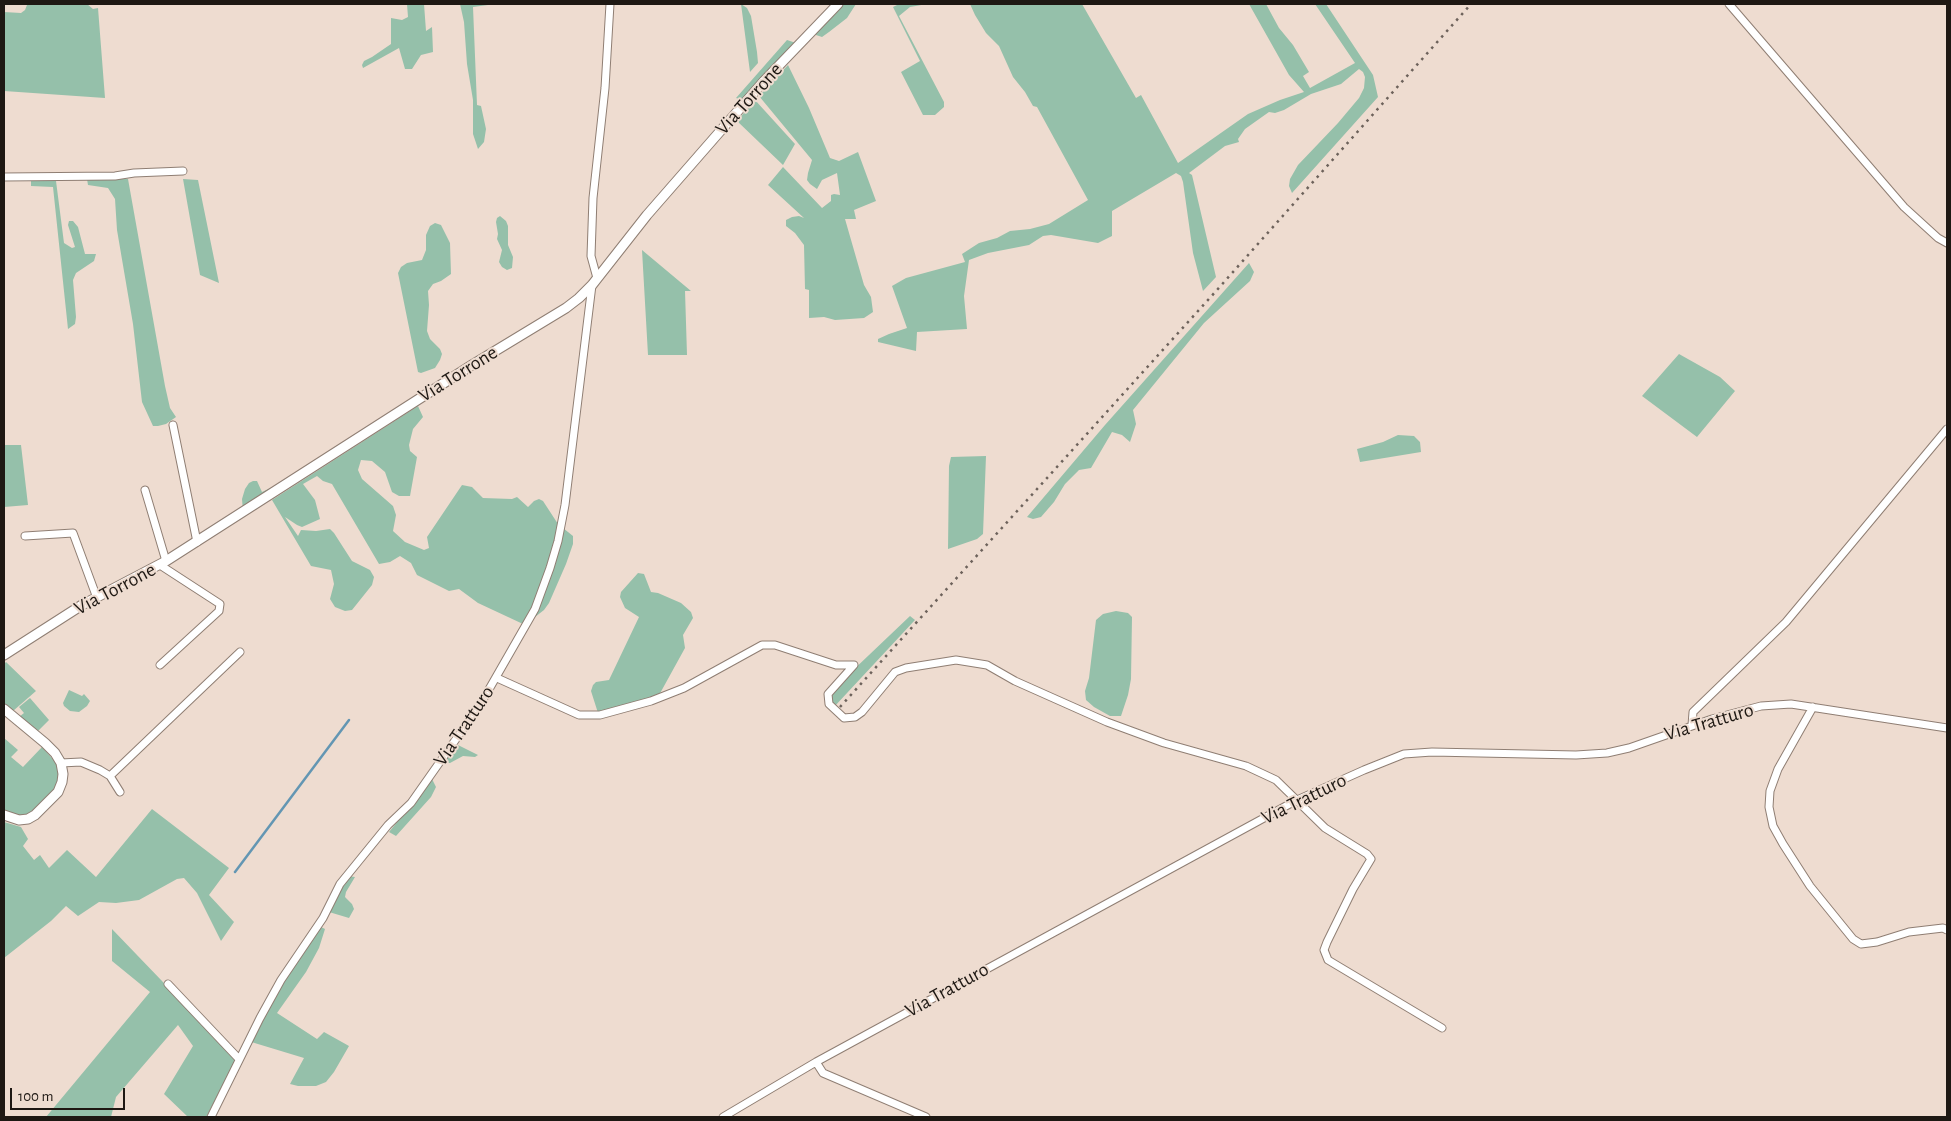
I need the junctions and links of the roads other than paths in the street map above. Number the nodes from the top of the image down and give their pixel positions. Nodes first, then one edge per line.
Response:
1 (610, 4) edge
2 (838, 4) edge
3 (1729, 4) edge
4 (183, 171) dead end
5 (4, 177) edge
6 (1947, 243) edge
7 (594, 281) junction
8 (173, 426) dead end
9 (1947, 429) edge
10 (145, 490) dead end
11 (25, 536) dead end
12 (197, 542) junction
13 (163, 563) junction
14 (96, 598) junction
15 (240, 652) dead end
16 (4, 655) edge
17 (160, 665) dead end
18 (497, 678) junction
19 (1813, 707) junction
20 (4, 709) edge
21 (1692, 725) junction
22 (1947, 728) edge
23 (61, 763) junction
24 (110, 776) junction
25 (120, 792) dead end
26 (1297, 800) junction
27 (4, 815) edge
28 (1947, 930) edge
29 (168, 984) dead end
30 (1442, 1028) dead end
31 (239, 1059) junction
32 (816, 1062) junction
33 (211, 1117) edge
34 (723, 1117) edge
35 (926, 1117) edge

1 - 7 street
2 - 7 main road, Via Torrone
3 - 6 street
4 - 5 street
7 - 12 main road, Via Torrone
7 - 18 street, Via Tratturo
8 - 12 street
9 - 21 street
10 - 13 street
11 - 14 street
12 - 13 main road, Via Torrone
13 - 14 main road, Via Torrone
13 - 17 street
14 - 16 main road, Via Torrone
15 - 24 street
18 - 26 street
18 - 31 street, Via Tratturo
19 - 21 street, Via Tratturo
19 - 22 street, Via Tratturo
19 - 28 street
20 - 23 main road
21 - 26 street, Via Tratturo
23 - 24 street
23 - 27 main road
24 - 25 street
26 - 30 street
26 - 32 street, Via Tratturo
29 - 31 street
31 - 33 street, Via Tratturo
32 - 34 street, Via Tratturo
32 - 35 street

